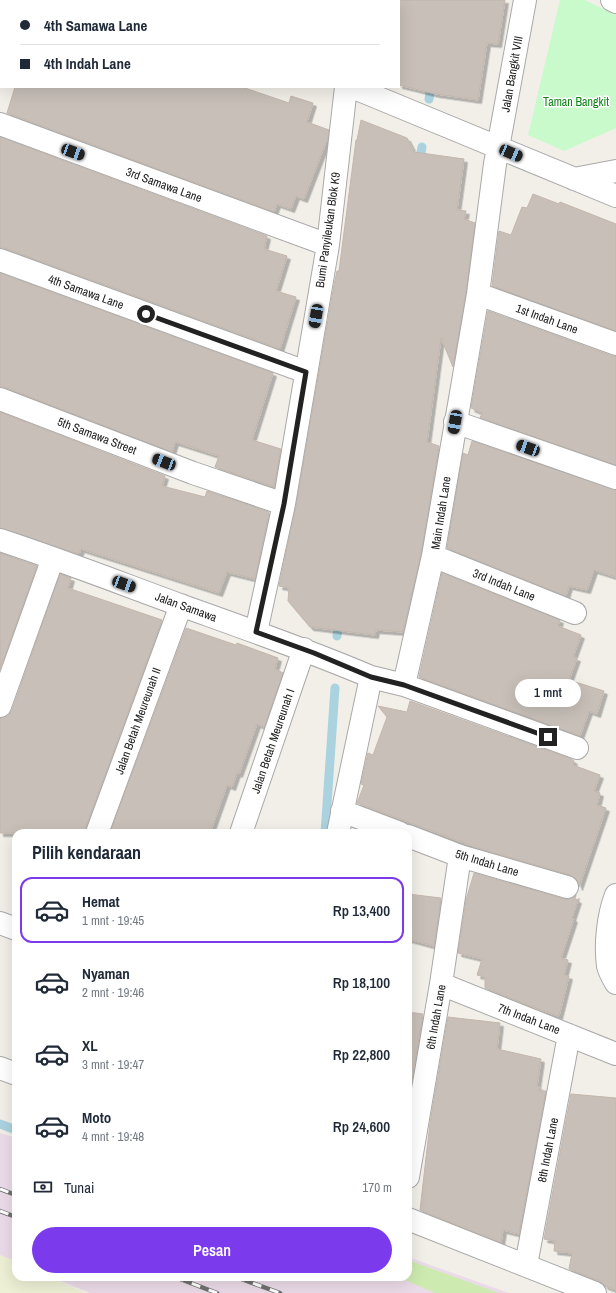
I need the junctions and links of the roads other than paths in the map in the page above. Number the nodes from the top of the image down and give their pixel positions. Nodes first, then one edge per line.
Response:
1 (525, 0) edge
2 (612, 0) edge
3 (616, 2) edge
4 (346, 88) edge
5 (354, 88) edge
6 (0, 124) edge
7 (499, 147) junction
8 (616, 170) edge
9 (574, 179) junction
10 (616, 196) edge
11 (328, 245) junction
12 (0, 260) edge
13 (478, 294) junction
14 (616, 344) edge
15 (306, 372) junction
16 (0, 399) edge
17 (455, 422) junction
18 (616, 478) edge
19 (284, 504) junction
20 (0, 540) edge
21 (433, 556) junction
22 (53, 558) junction
23 (180, 607) junction
24 (575, 613) dead end
25 (256, 632) junction
26 (314, 653) junction
27 (371, 677) junction
28 (404, 685) junction
29 (0, 706) edge
30 (577, 748) dead end
31 (342, 811) junction
32 (98, 829) edge
33 (243, 829) edge
34 (339, 829) edge
35 (389, 829) edge
36 (412, 838) edge
37 (460, 856) junction
38 (567, 886) dead end
39 (616, 895) edge
40 (0, 923) edge
41 (12, 928) edge
42 (616, 983) edge
43 (441, 984) junction
44 (569, 1035) junction
45 (616, 1054) edge
46 (0, 1068) edge
47 (12, 1072) edge
48 (412, 1153) edge
49 (412, 1221) edge
50 (526, 1265) junction
51 (595, 1293) edge

1 - 7 street, Jalan Bangkit VIII
2 - 3 street
4 - 11 street, Bumi Panyileukan Blok K9
5 - 7 street
6 - 11 street, 3rd Samawa Lane
7 - 9 street
7 - 13 street, Main Indah Lane
8 - 9 street
9 - 10 street
11 - 15 street, Bumi Panyileukan Blok K9
12 - 15 street, 4th Samawa Lane
13 - 14 street, 1st Indah Lane
13 - 17 street, Main Indah Lane
15 - 19 street, Bumi Panyileukan Blok K9
16 - 19 street, 5th Samawa Street
17 - 18 street
17 - 21 street, Main Indah Lane
19 - 25 street, Bumi Panyileukan Blok K9
20 - 22 street, Jalan Samawa
21 - 24 street, 3rd Indah Lane
21 - 28 street, Main Indah Lane
22 - 23 street, Jalan Samawa
22 - 29 street
23 - 25 street, Jalan Samawa
23 - 32 street, Jalan Betah Meureunah II
25 - 26 street, Jalan Samawa
26 - 27 street, Jalan Samawa
26 - 33 street, Jalan Betah Meureunah I
27 - 28 street
27 - 31 street
28 - 30 street
31 - 34 street
31 - 35 street
36 - 37 street, 5th Indah Lane
37 - 38 street, 5th Indah Lane
37 - 43 street, 6th Indah Lane
39 - 42 street
40 - 41 street
43 - 44 street, 7th Indah Lane
43 - 48 street, 6th Indah Lane
44 - 45 street, 7th Indah Lane
44 - 50 street, 8th Indah Lane
46 - 47 street
49 - 50 street
50 - 51 street

